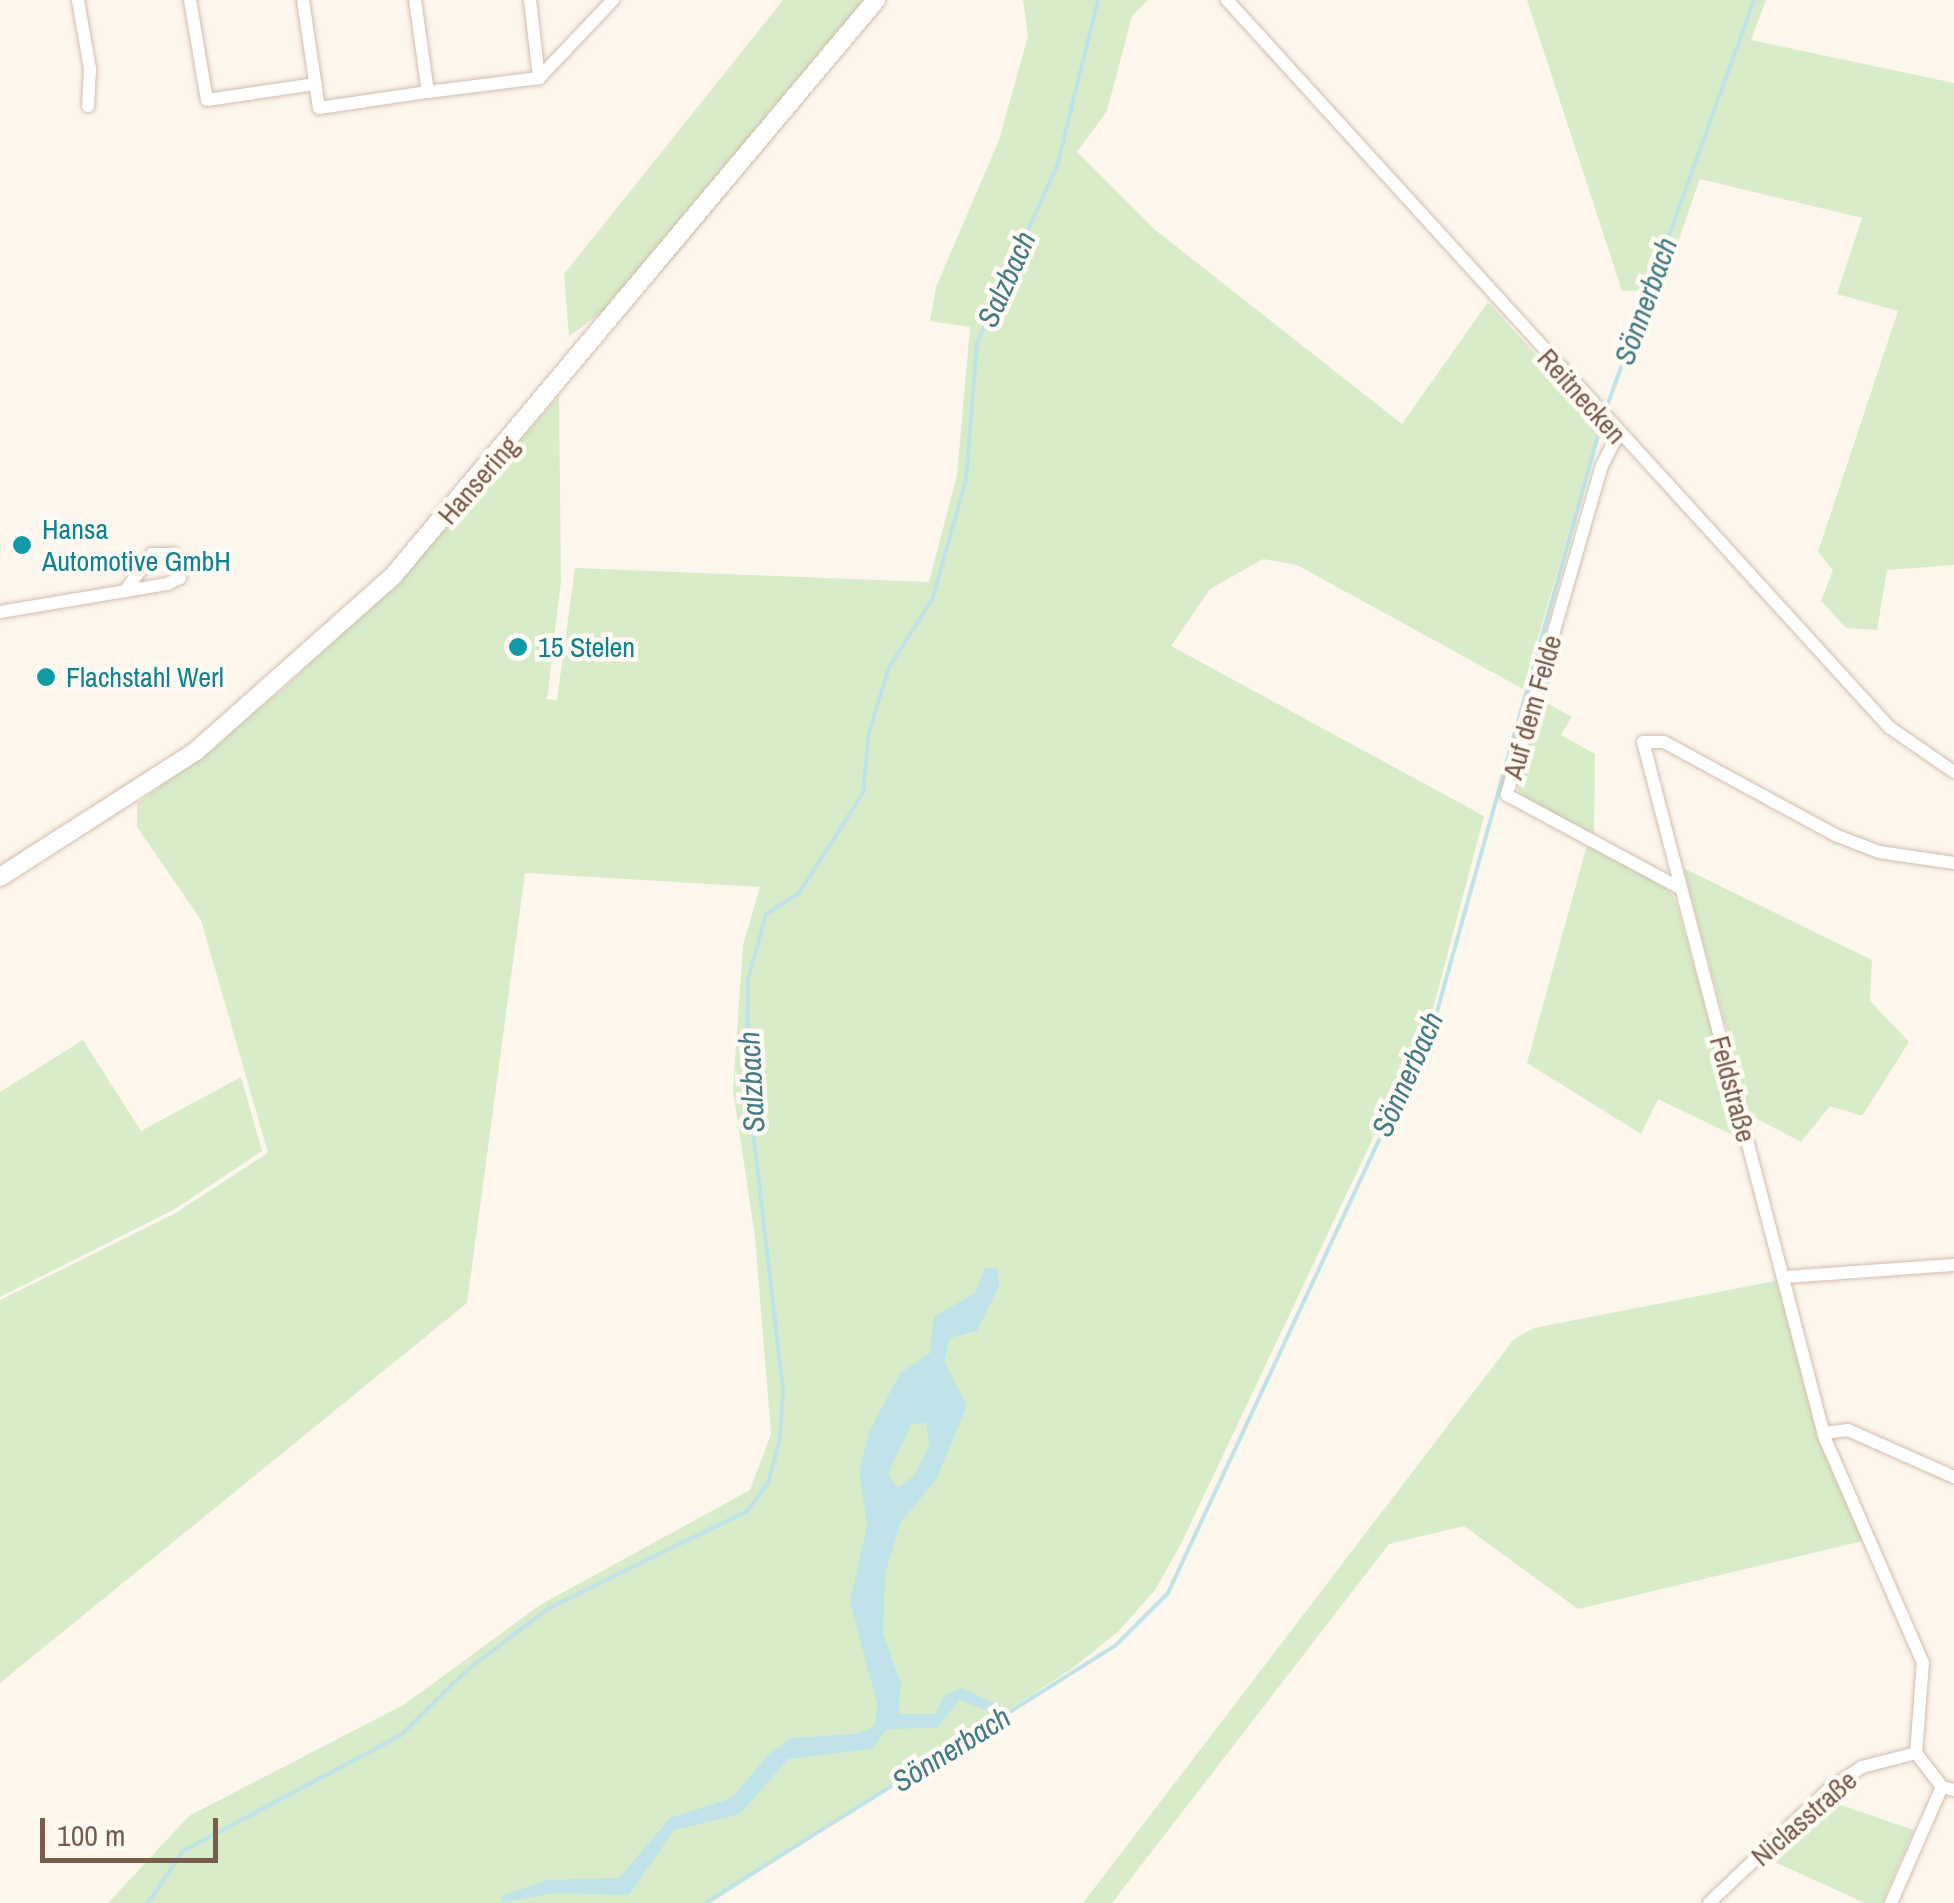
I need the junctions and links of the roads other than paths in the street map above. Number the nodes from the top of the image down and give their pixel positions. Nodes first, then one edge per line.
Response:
1 (78, 0) edge
2 (190, 0) edge
3 (303, 0) edge
4 (415, 0) edge
5 (530, 0) edge
6 (613, 0) edge
7 (876, 0) edge
8 (1227, 0) edge
9 (539, 78) junction
10 (316, 84) junction
11 (428, 92) junction
12 (88, 106) dead end
13 (1608, 426) junction
14 (125, 591) dead end
15 (0, 612) edge
16 (1954, 772) edge
17 (1954, 863) edge
18 (0, 877) edge
19 (1678, 887) junction
20 (1954, 1265) edge
21 (1785, 1277) junction
22 (1823, 1432) junction
23 (1954, 1477) edge
24 (1916, 1753) junction
25 (1948, 1789) edge
26 (1709, 1903) edge
27 (1891, 1903) edge

1 - 12 street
2 - 10 street
3 - 10 street
4 - 11 street
5 - 9 street
6 - 9 street
7 - 18 street, Hansering
8 - 13 street, Reitnecken
9 - 11 street
10 - 11 street
13 - 16 street, Reitnecken
13 - 19 street, Auf dem Felde
14 - 15 street
17 - 19 street, Feldstraße
19 - 21 street, Feldstraße
20 - 21 street
21 - 22 street, Feldstraße
22 - 23 street
22 - 24 street, Feldstraße
24 - 25 street
24 - 26 street, Niclasstraße
25 - 27 street

